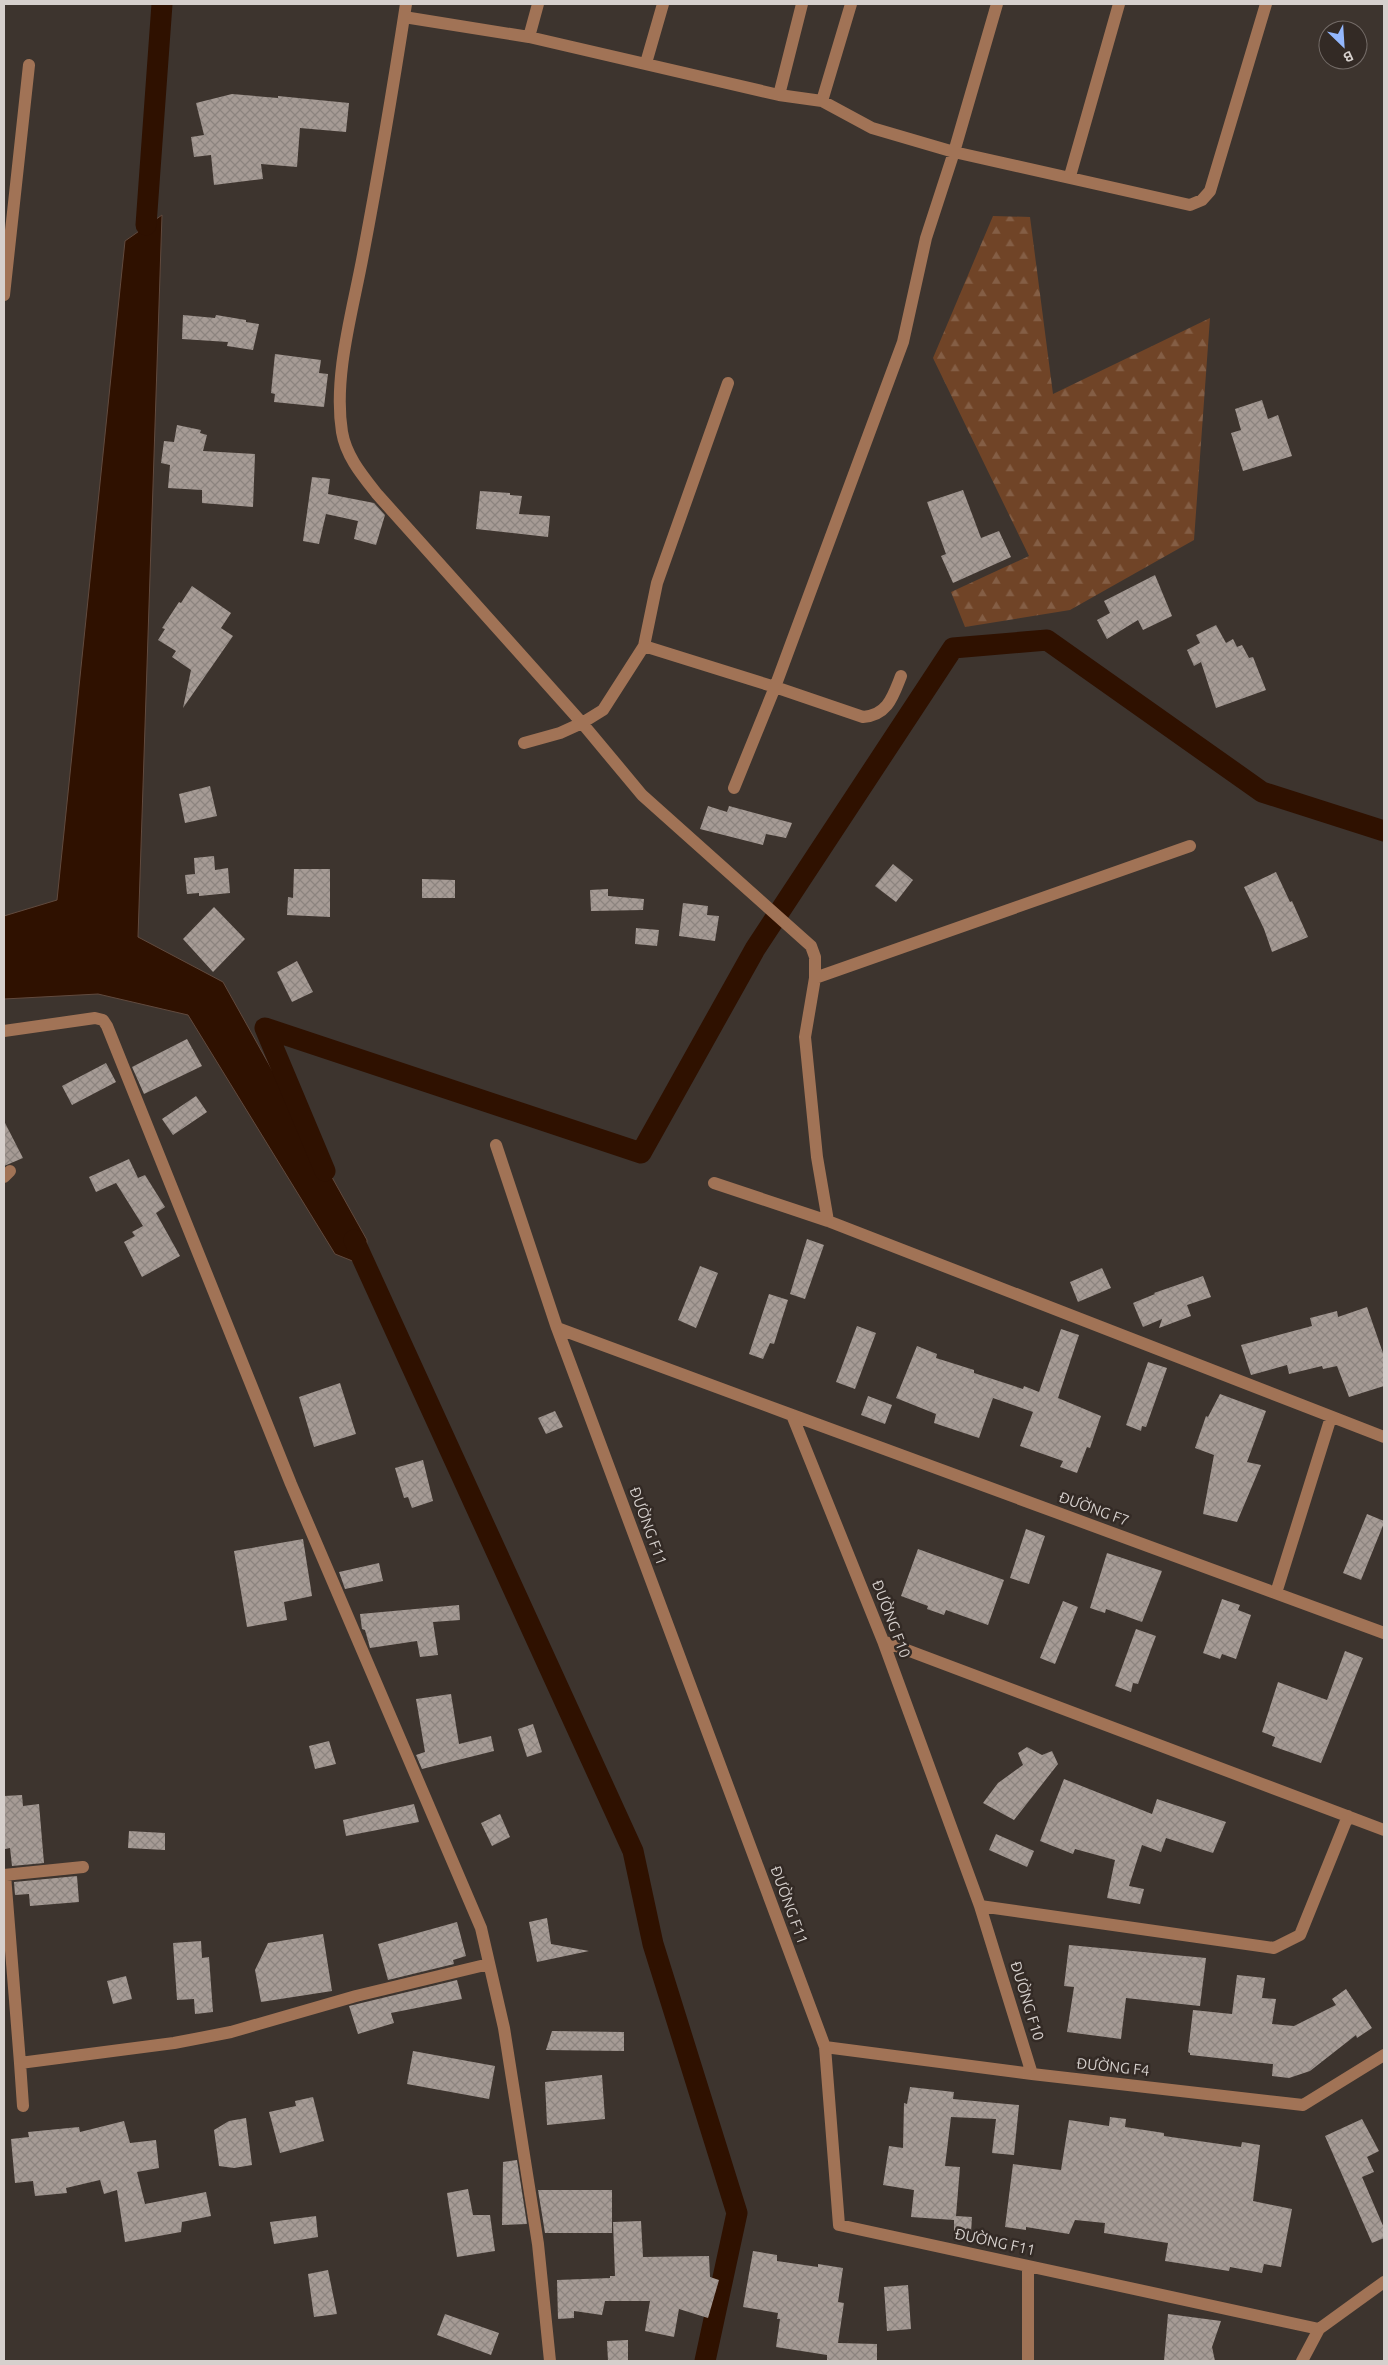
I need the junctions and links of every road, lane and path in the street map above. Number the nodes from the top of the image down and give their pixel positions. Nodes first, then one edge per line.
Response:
1 (406, 4) edge
2 (538, 4) edge
3 (663, 4) edge
4 (802, 4) edge
5 (851, 4) edge
6 (997, 4) edge
7 (1119, 4) edge
8 (1266, 4) edge
9 (404, 17) junction
10 (529, 37) junction
11 (646, 64) junction
12 (29, 65) dead end
13 (779, 94) junction
14 (822, 101) junction
15 (954, 152) junction
16 (1070, 176) junction
17 (4, 295) edge
18 (728, 384) dead end
19 (644, 646) junction
20 (901, 676) dead end
21 (775, 686) junction
22 (582, 723) junction
23 (524, 743) dead end
24 (734, 788) dead end
25 (1190, 846) dead end
26 (815, 978) junction
27 (4, 1031) edge
28 (496, 1145) dead end
29 (714, 1183) dead end
30 (828, 1221) junction
31 (557, 1328) junction
32 (792, 1416) junction
33 (1330, 1418) junction
34 (1384, 1437) edge
35 (1276, 1593) junction
36 (1384, 1633) edge
37 (883, 1641) junction
38 (1348, 1816) junction
39 (1384, 1830) edge
40 (83, 1867) dead end
41 (4, 1875) edge
42 (980, 1906) junction
43 (489, 1964) junction
44 (825, 2047) junction
45 (1384, 2055) edge
46 (20, 2065) junction
47 (1032, 2074) junction
48 (23, 2106) dead end
49 (1028, 2266) junction
50 (1384, 2282) edge
51 (1319, 2329) junction
52 (550, 2361) edge
53 (1028, 2361) edge
54 (1302, 2361) edge

1 - 9 street
2 - 10 street
3 - 11 street
4 - 13 street
5 - 14 street
6 - 15 street
7 - 16 street
8 - 16 street
9 - 10 street
9 - 22 street
10 - 11 street
11 - 13 street
12 - 17 street
13 - 14 street
14 - 15 street
15 - 16 street
15 - 21 street
18 - 19 street
19 - 21 street
19 - 22 street
20 - 21 street
21 - 24 street
22 - 23 street
22 - 26 street
25 - 26 street
26 - 30 street
27 - 43 street
28 - 31 street, ĐƯỜNG F11
29 - 30 street
30 - 33 street
31 - 32 street
31 - 44 street, ĐƯỜNG F11
32 - 35 street, ĐƯỜNG F7
32 - 37 street, ĐƯỜNG F10
33 - 34 street
33 - 35 street
35 - 36 street, ĐƯỜNG F7
37 - 38 street
37 - 42 street, ĐƯỜNG F10
38 - 39 street
38 - 42 street
40 - 41 street
41 - 46 street
42 - 47 street, ĐƯỜNG F10
43 - 46 street
43 - 52 street
44 - 47 street, ĐƯỜNG F4
44 - 49 street, ĐƯỜNG F11
45 - 47 street, ĐƯỜNG F4
46 - 48 street
49 - 51 street, ĐƯỜNG F11
49 - 53 street
50 - 51 street
51 - 54 street

